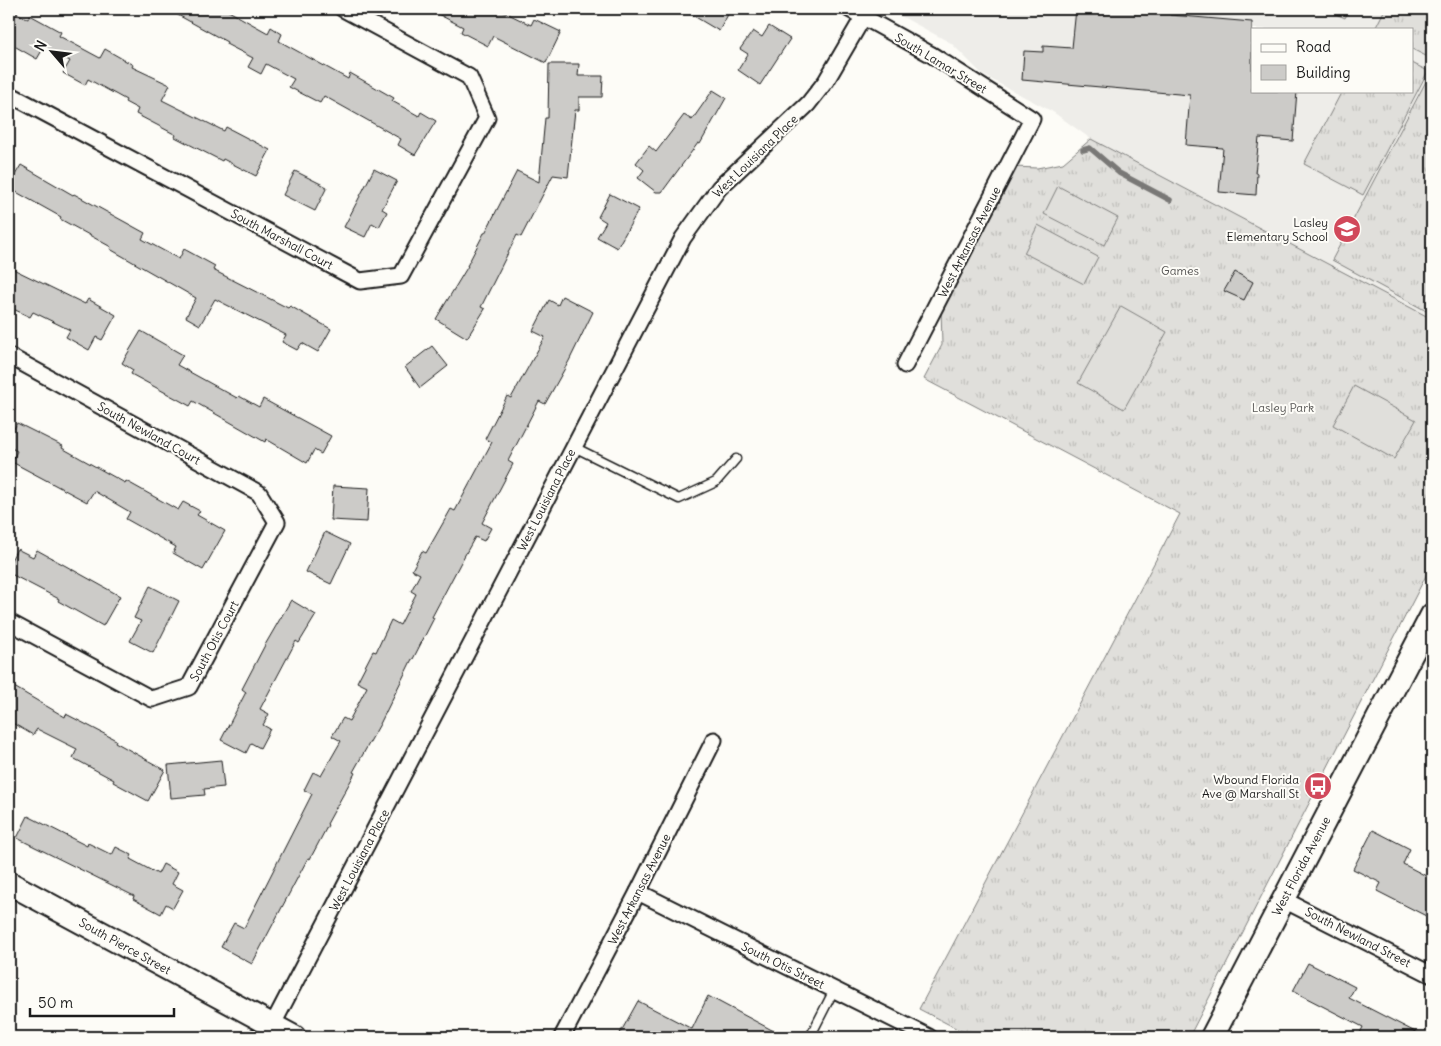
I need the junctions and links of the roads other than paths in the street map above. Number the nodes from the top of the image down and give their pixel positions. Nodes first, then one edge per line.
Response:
1 (343, 9) edge
2 (849, 9) edge
3 (866, 13) edge
4 (9, 94) edge
5 (1032, 119) joint
6 (9, 356) edge
7 (905, 364) dead end
8 (574, 447) junction
9 (736, 458) dead end
10 (277, 522) joint
11 (1432, 615) edge
12 (9, 622) edge
13 (1426, 644) edge
14 (714, 740) dead end
15 (9, 883) edge
16 (638, 892) junction
17 (1284, 900) junction
18 (1432, 975) edge
19 (834, 990) junction
20 (272, 1026) junction
21 (294, 1037) edge
22 (562, 1037) edge
23 (810, 1037) edge
24 (929, 1037) edge
25 (1212, 1037) edge

1 - 4 street, South Marshall Court
2 - 3 street, South Lamar Street
3 - 5 street, South Lamar Street
3 - 8 street, West Louisiana Place
5 - 7 street, West Arkansas Avenue
6 - 10 street, South Newland Court
8 - 9 lane
8 - 20 street, West Louisiana Place
10 - 12 street, South Otis Court
11 - 13 street, West Florida Avenue
13 - 17 street, West Florida Avenue
14 - 16 street, West Arkansas Avenue
15 - 20 street, South Pierce Street
16 - 19 street, South Otis Street
16 - 22 street, West Arkansas Avenue
17 - 18 street, South Newland Street
17 - 25 street, West Florida Avenue
19 - 23 lane
19 - 24 street, South Otis Street
20 - 21 street, South Pierce Street

